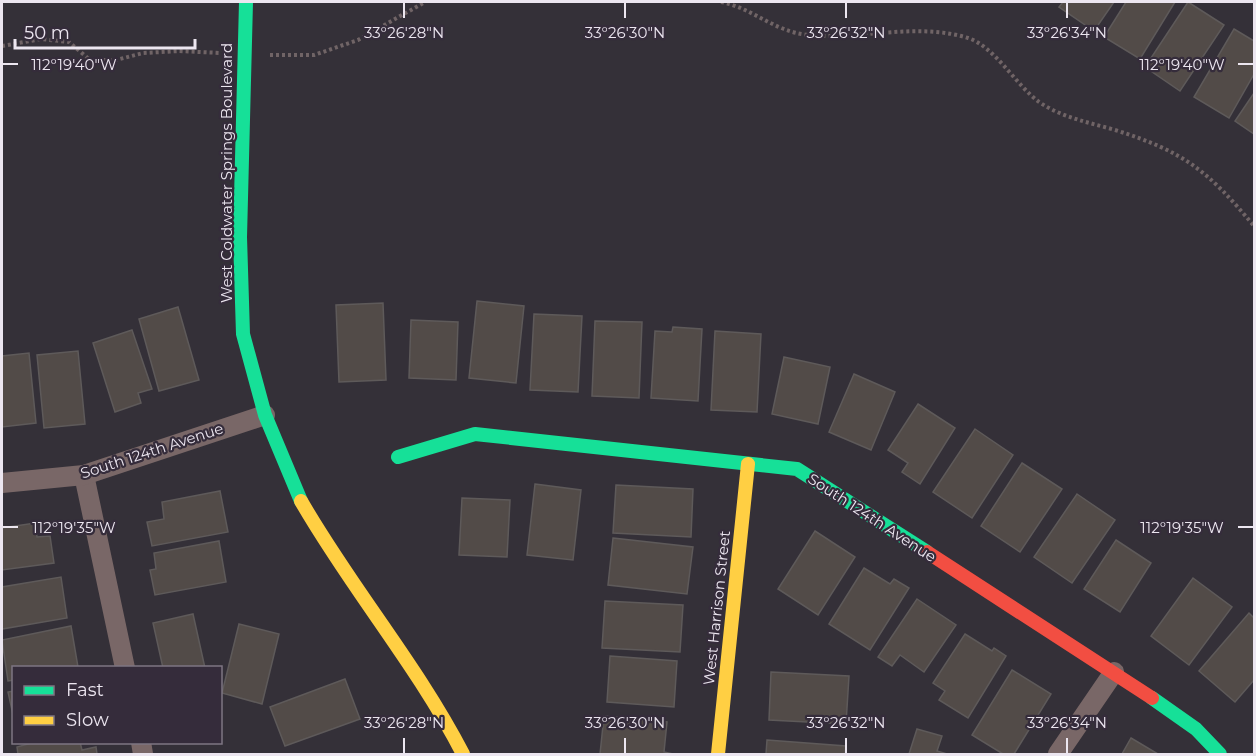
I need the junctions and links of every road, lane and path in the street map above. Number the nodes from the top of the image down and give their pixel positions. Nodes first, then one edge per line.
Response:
1 (246, 2) edge
2 (425, 2) edge
3 (721, 2) edge
4 (2, 46) edge
5 (244, 55) junction
6 (1254, 226) edge
7 (265, 415) junction
8 (398, 457) dead end
9 (748, 464) junction
10 (84, 475) junction
11 (2, 483) edge
12 (125, 666) edge
13 (1113, 672) junction
14 (463, 754) edge
15 (718, 754) edge
16 (1058, 754) edge
17 (1220, 754) edge

1 - 5 street, West Coldwater Springs Boulevard
2 - 5 path
3 - 6 path
4 - 5 path
5 - 7 street, West Coldwater Springs Boulevard
7 - 10 street, South 124th Avenue
7 - 14 street, West Coldwater Springs Boulevard
8 - 9 street, South 124th Avenue
9 - 13 street, South 124th Avenue
9 - 15 street, West Harrison Street
10 - 11 street, South 124th Avenue
10 - 12 street
13 - 16 street
13 - 17 street, South 124th Avenue

